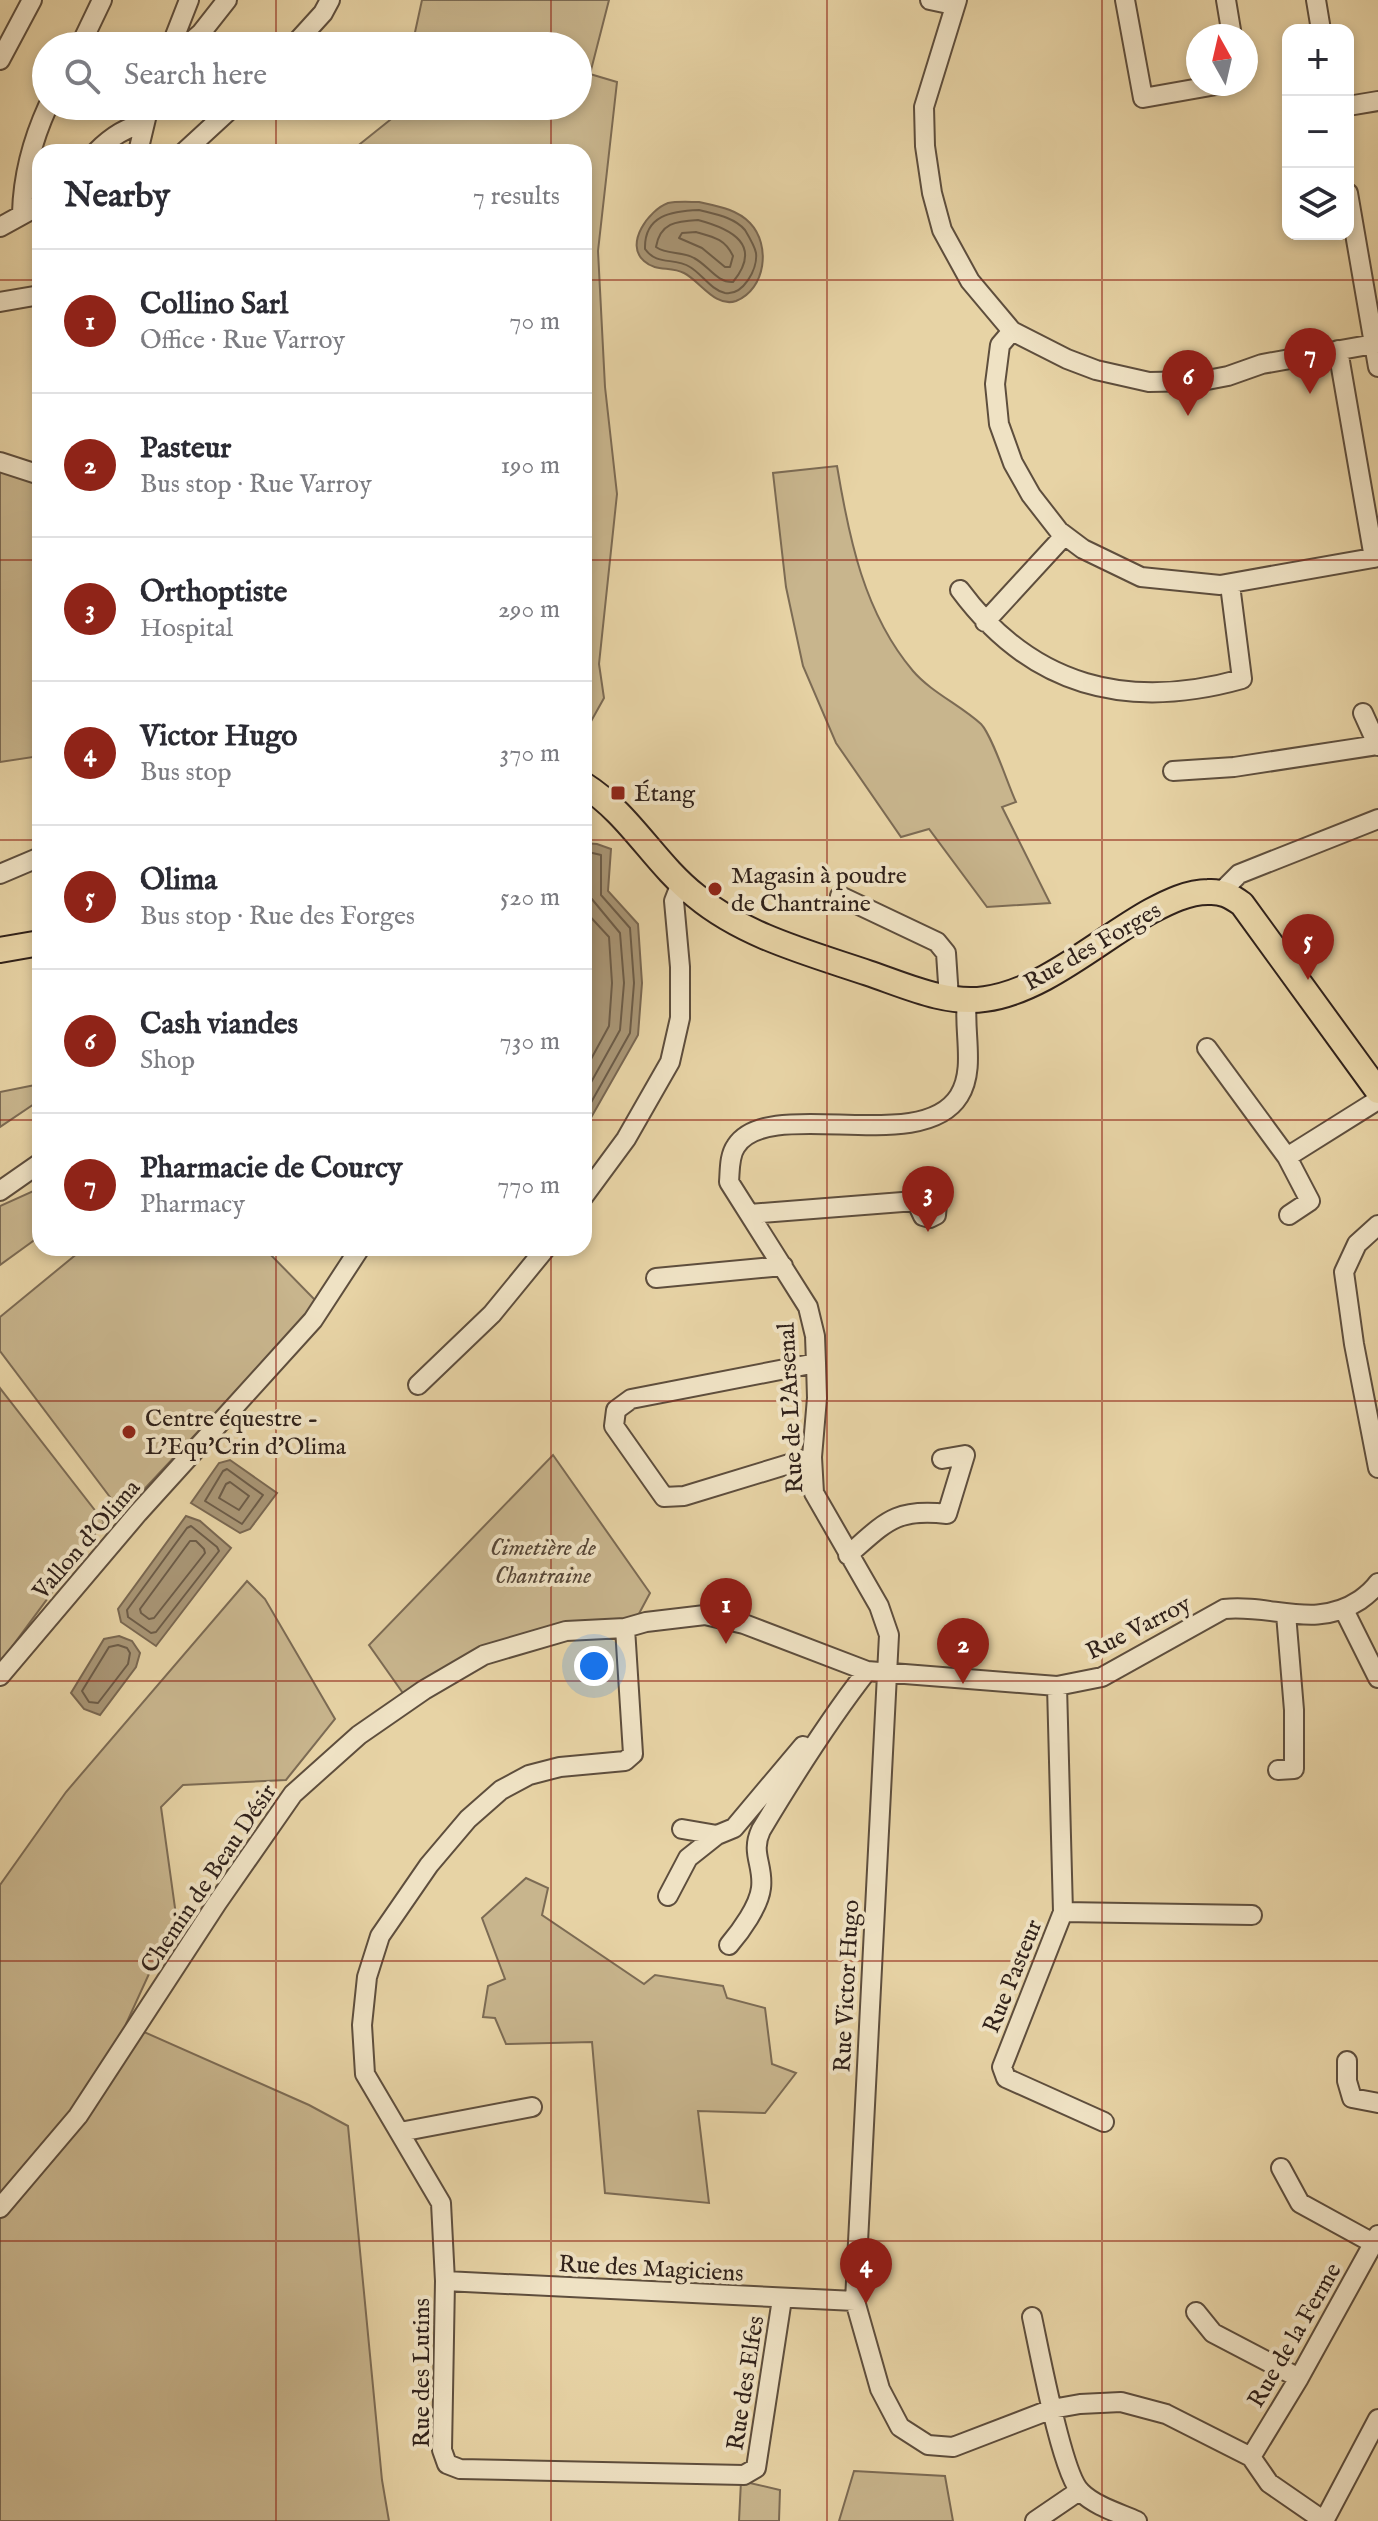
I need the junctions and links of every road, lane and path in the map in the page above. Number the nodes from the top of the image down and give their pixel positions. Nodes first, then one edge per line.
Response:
1 (32, 0) edge
2 (102, 0) edge
3 (189, 0) edge
4 (227, 0) edge
5 (330, 0) edge
6 (1125, 0) edge
7 (1226, 0) edge
8 (1316, 0) edge
9 (944, 1) edge
10 (1230, 24) edge
11 (1320, 24) edge
12 (87, 32) edge
13 (176, 32) edge
14 (202, 32) edge
15 (306, 32) edge
16 (0, 60) edge
17 (1186, 90) edge
18 (1378, 101) edge
19 (1354, 105) edge
20 (41, 120) edge
21 (144, 120) edge
22 (219, 120) edge
23 (142, 125) junction
24 (105, 144) edge
25 (139, 144) edge
26 (193, 144) edge
27 (32, 209) edge
28 (22, 213) junction
29 (0, 227) edge
30 (1354, 228) edge
31 (32, 296) edge
32 (0, 302) edge
33 (1012, 331) junction
34 (1374, 344) junction
35 (1338, 350) junction
36 (1378, 367) edge
37 (0, 462) edge
38 (32, 472) edge
39 (1064, 536) junction
40 (1376, 558) edge
41 (1230, 585) junction
42 (960, 590) dead end
43 (985, 622) junction
44 (1363, 713) dead end
45 (1378, 746) edge
46 (1173, 771) dead end
47 (592, 791) edge
48 (1378, 819) edge
49 (32, 860) edge
50 (0, 874) edge
51 (681, 883) junction
52 (1220, 893) junction
53 (840, 896) dead end
54 (32, 944) edge
55 (0, 950) edge
56 (958, 999) junction
57 (1207, 1048) dead end
58 (1378, 1091) edge
59 (1378, 1100) edge
60 (1287, 1157) junction
61 (32, 1169) edge
62 (592, 1185) edge
63 (0, 1191) edge
64 (916, 1201) dead end
65 (750, 1214) junction
66 (1289, 1215) dead end
67 (1378, 1225) edge
68 (355, 1256) edge
69 (539, 1256) edge
70 (783, 1266) junction
71 (656, 1278) dead end
72 (816, 1363) junction
73 (418, 1385) dead end
74 (812, 1457) junction
75 (942, 1459) dead end
76 (1378, 1468) edge
77 (848, 1555) junction
78 (1377, 1586) edge
79 (1344, 1610) junction
80 (1286, 1614) junction
81 (625, 1628) junction
82 (566, 1631) joint
83 (876, 1672) junction
84 (0, 1676) edge
85 (1378, 1678) edge
86 (1057, 1686) junction
87 (830, 1718) junction
88 (1278, 1770) dead end
89 (682, 1829) dead end
90 (717, 1835) junction
91 (668, 1896) dead end
92 (1063, 1912) junction
93 (1252, 1915) dead end
94 (729, 1945) dead end
95 (1347, 2061) dead end
96 (1378, 2103) edge
97 (532, 2107) dead end
98 (1104, 2122) dead end
99 (400, 2132) junction
100 (1281, 2168) dead end
101 (0, 2208) edge
102 (1376, 2239) edge
103 (445, 2281) junction
104 (782, 2299) junction
105 (855, 2301) junction
106 (1196, 2312) dead end
107 (1032, 2317) dead end
108 (1299, 2378) junction
109 (1052, 2409) junction
110 (1378, 2419) edge
111 (1251, 2457) junction
112 (751, 2472) joint
113 (1079, 2491) junction
114 (1035, 2521) edge
115 (1137, 2521) edge
116 (1324, 2521) edge

1 - 16 street
2 - 12 street
3 - 13 street
4 - 14 street
5 - 15 street
6 - 17 street
7 - 10 street
8 - 11 street
9 - 33 street
18 - 19 street
20 - 28 street
21 - 23 street
22 - 26 street
23 - 24 street
23 - 25 street
27 - 28 street
28 - 29 street
30 - 34 street
31 - 32 street
33 - 35 street
33 - 39 street
34 - 35 street
34 - 36 street
35 - 40 street
37 - 38 street
39 - 41 street
39 - 43 street
40 - 41 street
41 - 43 street
42 - 43 street
44 - 45 street
45 - 46 street
47 - 51 main road, Rue des Forges
48 - 52 street
49 - 50 street
51 - 56 main road, Rue des Forges
51 - 62 street
52 - 56 main road, Rue des Forges
52 - 58 main road
53 - 56 street
54 - 55 main road
56 - 65 street, Rue de L'Arsenal
57 - 60 street
59 - 60 street
60 - 66 street
61 - 63 street
64 - 65 street
65 - 70 street, Rue de L'Arsenal
67 - 76 street
68 - 84 street, Vallon d'Olima
69 - 73 street
70 - 71 street
70 - 72 street, Rue de L'Arsenal
72 - 74 street, Rue de L'Arsenal
72 - 74 street
74 - 77 street, Rue de L'Arsenal
75 - 77 street
77 - 83 street, Rue de L'Arsenal
78 - 79 street, Rue Varroy
79 - 80 street, Rue Varroy
79 - 85 street
80 - 86 street, Rue Varroy
80 - 88 street
81 - 82 street, Rue Varroy
81 - 83 street, Rue Varroy
81 - 99 street, Rue des Lutins
82 - 101 street, Chemin de Beau Désir
83 - 86 street, Rue Varroy
83 - 87 street
83 - 105 street, Rue Victor Hugo
86 - 92 street, Rue Pasteur
87 - 90 street
87 - 94 street
89 - 90 street
90 - 91 street
92 - 93 street
92 - 98 street, Rue Pasteur
95 - 96 street
97 - 99 street
99 - 103 street, Rue des Lutins
100 - 102 street
102 - 108 street, Rue de la Ferme
103 - 104 street, Rue des Magiciens
103 - 112 street, Rue des Lutins
104 - 105 street, Rue des Magiciens
104 - 112 street, Rue des Elfes
105 - 109 street, Rue Victor Hugo
106 - 108 street
107 - 109 street
108 - 111 street, Rue de la Ferme
109 - 111 street, Rue Victor Hugo
109 - 113 street
110 - 116 street
111 - 116 street
113 - 114 street
113 - 115 street

